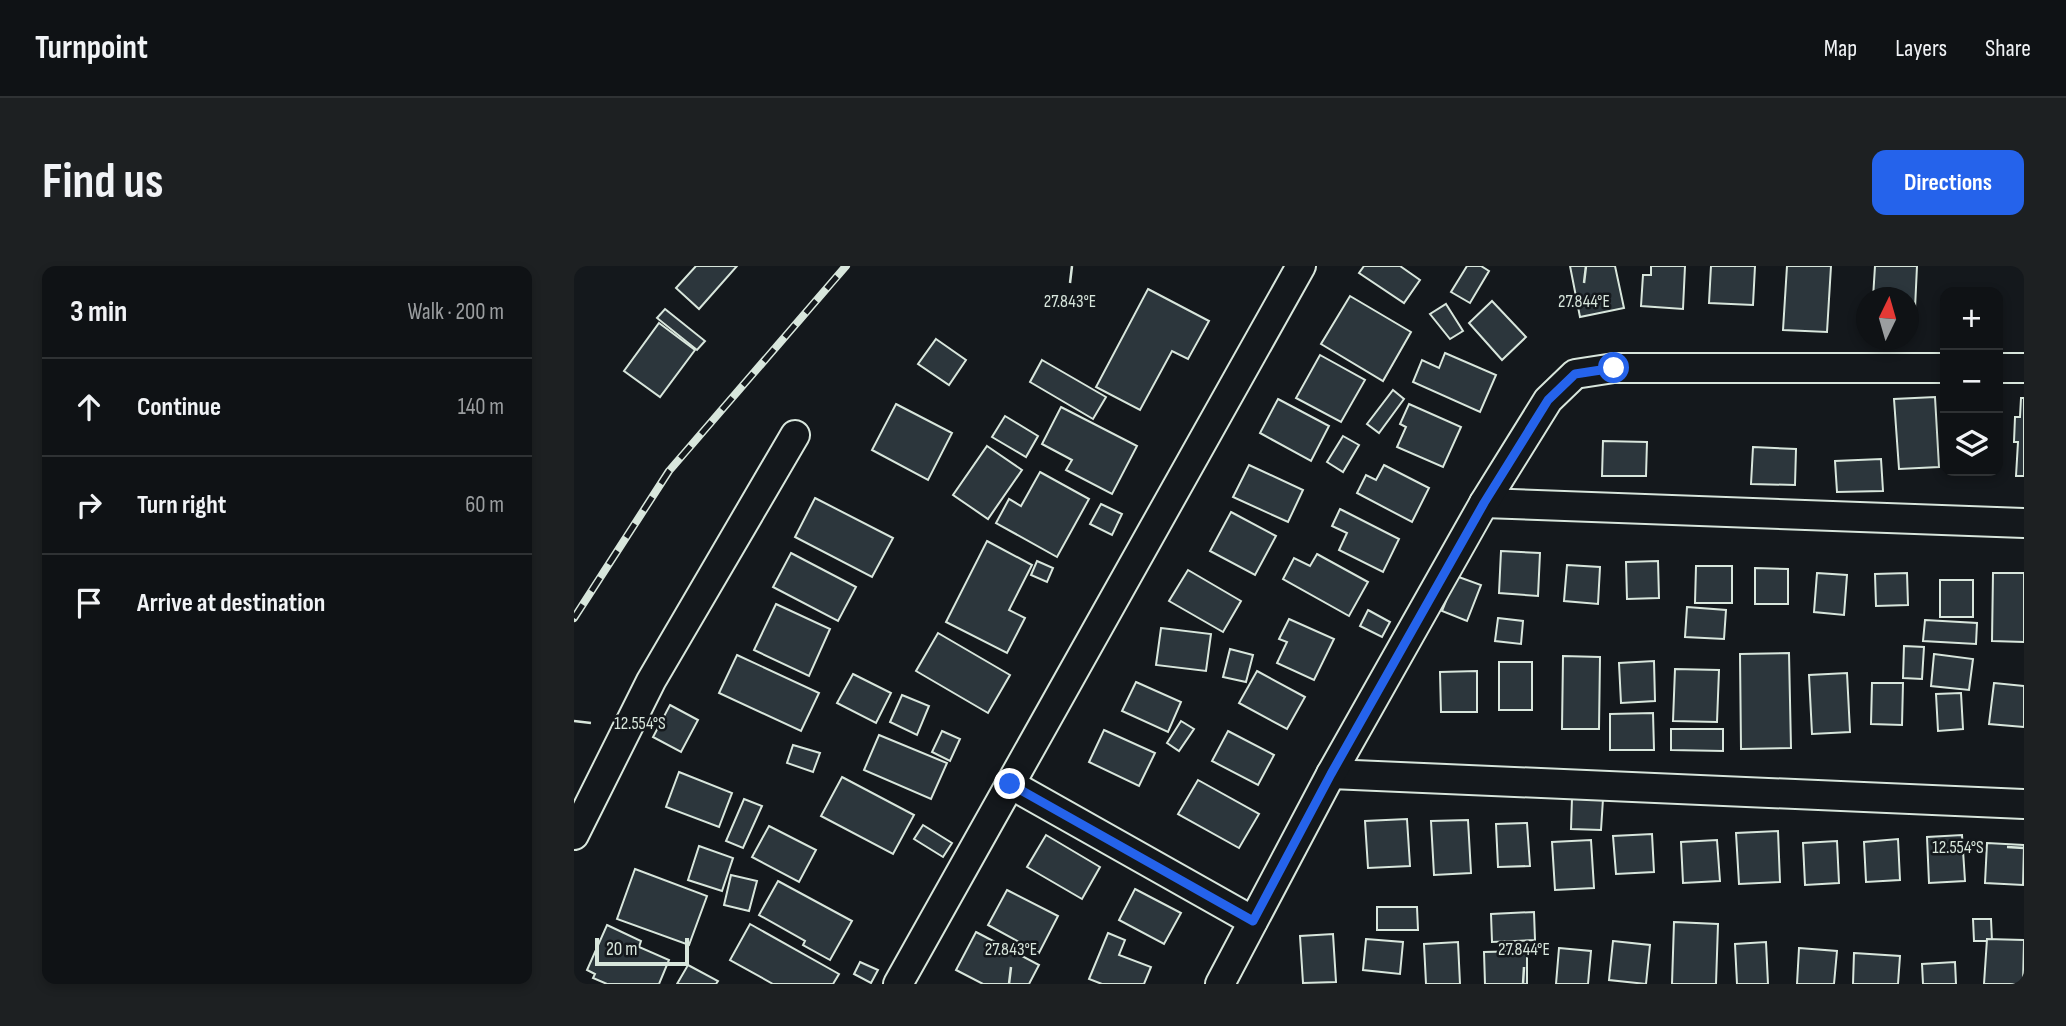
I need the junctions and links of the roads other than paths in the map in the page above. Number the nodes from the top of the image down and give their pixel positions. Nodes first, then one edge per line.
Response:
1 (1301, 266) edge
2 (1940, 368) edge
3 (2003, 368) edge
4 (2024, 368) edge
5 (796, 435) dead end
6 (1484, 503) junction
7 (2024, 523) edge
8 (1331, 774) junction
9 (1010, 784) junction
10 (2024, 804) edge
11 (574, 835) edge
12 (1253, 921) junction
13 (898, 984) edge
14 (1220, 984) edge

1 - 9 street
2 - 6 street
3 - 4 street
5 - 11 street
6 - 7 street
6 - 8 street
8 - 10 street
8 - 12 street
9 - 12 street
9 - 13 street
12 - 14 street

